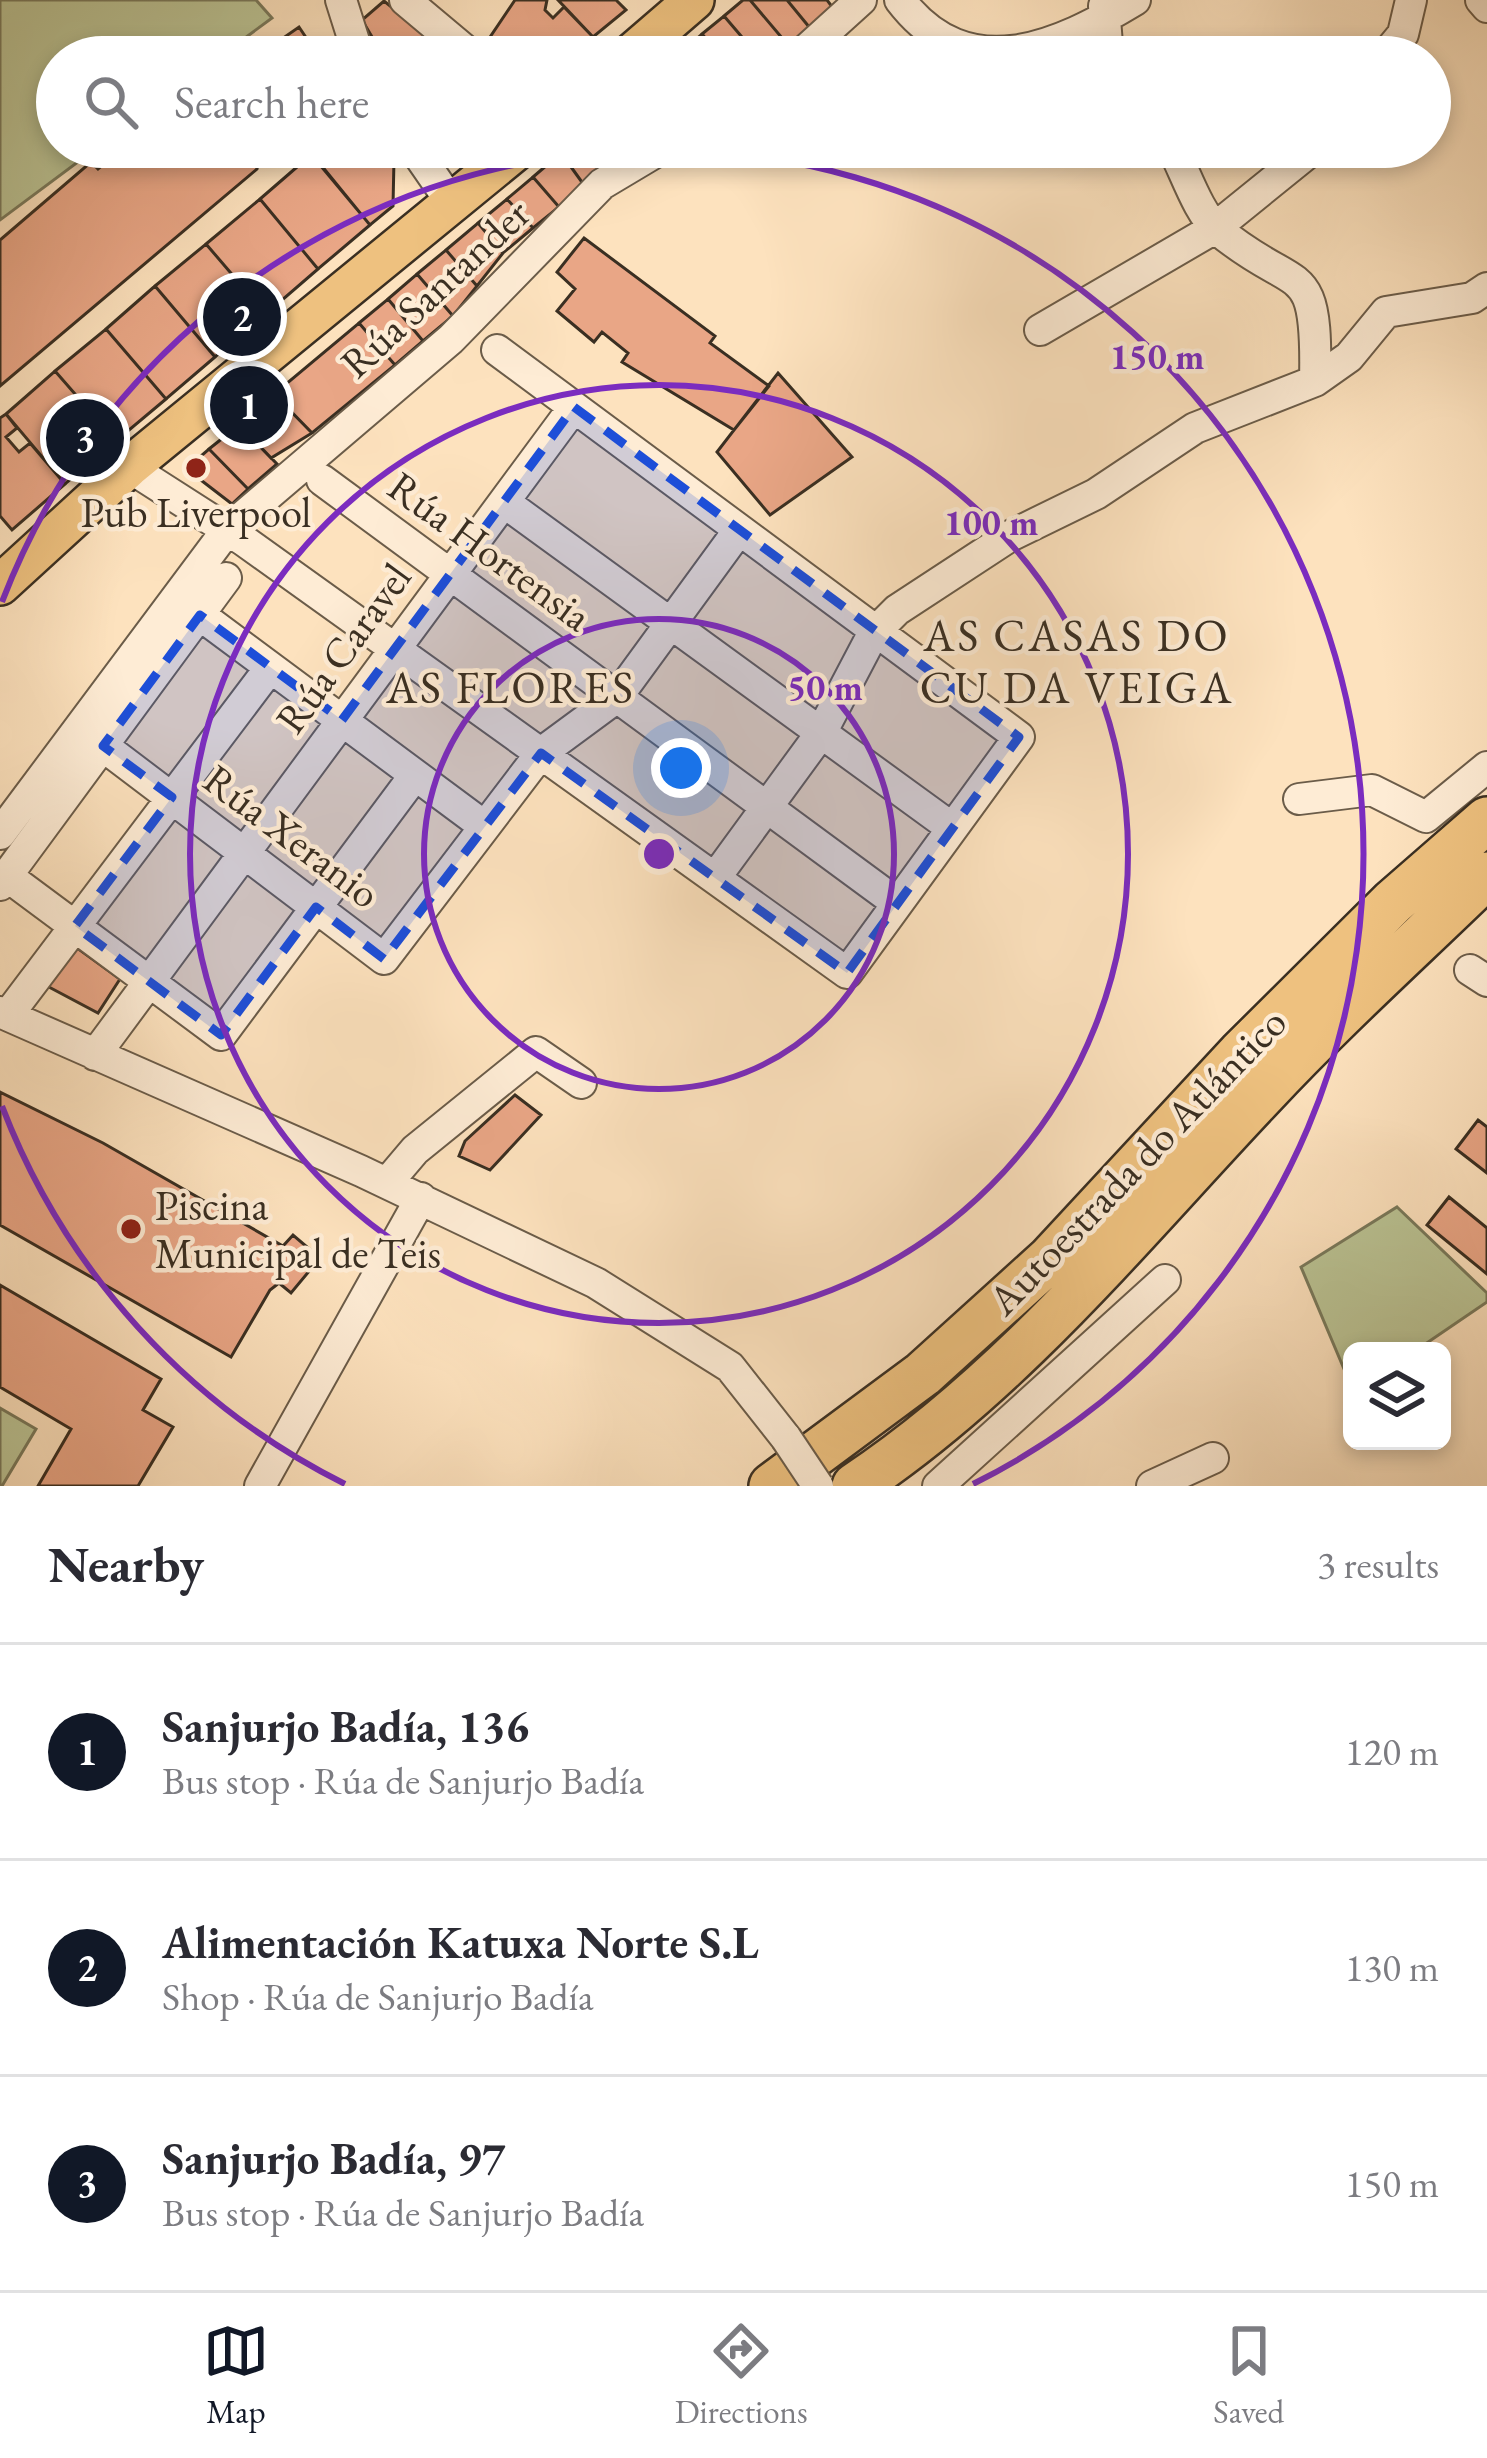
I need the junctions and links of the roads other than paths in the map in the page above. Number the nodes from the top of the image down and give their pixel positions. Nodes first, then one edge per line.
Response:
1 (341, 0) edge
2 (405, 0) edge
3 (694, 0) edge
4 (861, 0) edge
5 (900, 0) edge
6 (1136, 0) edge
7 (1411, 0) edge
8 (1481, 0) edge
9 (1487, 7) edge
10 (1104, 9) edge
11 (352, 36) edge
12 (448, 36) edge
13 (652, 36) edge
14 (821, 36) edge
15 (944, 36) edge
16 (1059, 36) edge
17 (1401, 36) edge
18 (428, 168) edge
19 (494, 168) edge
20 (629, 168) edge
21 (1183, 168) edge
22 (1289, 168) edge
23 (451, 202) junction
24 (1215, 228) junction
25 (1487, 287) edge
26 (1040, 330) dead end
27 (497, 350) dead end
28 (1316, 381) junction
29 (574, 407) junction
30 (129, 467) junction
31 (322, 480) dead end
32 (504, 502) junction
33 (227, 530) junction
34 (739, 530) junction
35 (450, 574) junction
36 (226, 578) dead end
37 (0, 586) edge
38 (200, 616) junction
39 (670, 623) junction
40 (873, 634) junction
41 (394, 651) junction
42 (270, 668) junction
43 (617, 697) junction
44 (342, 720) junction
45 (821, 733) junction
46 (104, 746) junction
47 (541, 753) junction
48 (1487, 767) edge
49 (415, 775) junction
50 (172, 797) junction
51 (1299, 799) dead end
52 (767, 807) junction
53 (1487, 820) edge
54 (484, 826) junction
55 (952, 828) junction
56 (0, 834) edge
57 (245, 852) junction
58 (1487, 875) edge
59 (715, 878) junction
60 (3, 880) edge
61 (897, 903) junction
62 (316, 907) junction
63 (75, 926) junction
64 (149, 982) junction
65 (4, 1014) edge
66 (95, 1054) junction
67 (581, 1083) dead end
68 (387, 1183) junction
69 (421, 1198) junction
70 (1165, 1280) dead end
71 (1213, 1458) dead end
72 (260, 1486) edge
73 (772, 1486) edge
74 (818, 1486) edge
75 (855, 1486) edge
76 (938, 1486) edge
77 (1152, 1486) edge

1 - 11 street
2 - 12 street
3 - 13 main road
4 - 14 street
5 - 15 street
6 - 10 street
7 - 17 street
8 - 9 street
10 - 16 street
18 - 23 street
19 - 23 main road
20 - 33 street, Rúa Santander
21 - 24 street
22 - 24 street
23 - 30 main road
24 - 26 street
24 - 28 street
25 - 28 street
27 - 29 street
28 - 40 street
29 - 32 street, Rúa Caravel
29 - 34 street
30 - 33 street
30 - 37 main road
31 - 35 street, Rúa Hortensia
32 - 35 street, Rúa Caravel
32 - 39 street
33 - 41 street
33 - 56 street, Rúa Santander
34 - 39 street, Rúa Xeranio
34 - 40 street
35 - 41 street, Rúa Caravel
35 - 43 street, Rúa Hortensia
36 - 38 street
38 - 42 street
38 - 46 street
39 - 43 street, Rúa Xeranio
39 - 45 street
40 - 45 street
40 - 55 street
41 - 44 street, Rúa Caravel
41 - 47 street
42 - 44 street
42 - 50 street
43 - 47 street, Rúa Xeranio
43 - 52 street, Rúa Hortensia
44 - 49 street
44 - 57 street, Rúa Caravel
45 - 52 street
45 - 55 street
46 - 50 street, Rúa Xeranio
46 - 60 street
47 - 54 street, Rúa Xeranio
47 - 59 street
48 - 51 street
49 - 54 street
49 - 62 street
50 - 57 street, Rúa Xeranio
50 - 63 street
52 - 59 street
52 - 61 street, Rúa Hortensia
53 - 73 highway, Autoestrada do Atlántico
54 - 62 street, Rúa Xeranio
55 - 61 street
57 - 62 street, Rúa Xeranio
57 - 64 street, Rúa Caravel
58 - 75 highway, Autoestrada do Atlántico
59 - 61 street
60 - 63 street
62 - 64 street
63 - 64 street
63 - 65 street
64 - 66 street, Rúa Caravel
65 - 66 street
66 - 68 street
67 - 68 street
68 - 69 street
69 - 72 street
69 - 74 street, bridge
70 - 76 street
71 - 77 street

